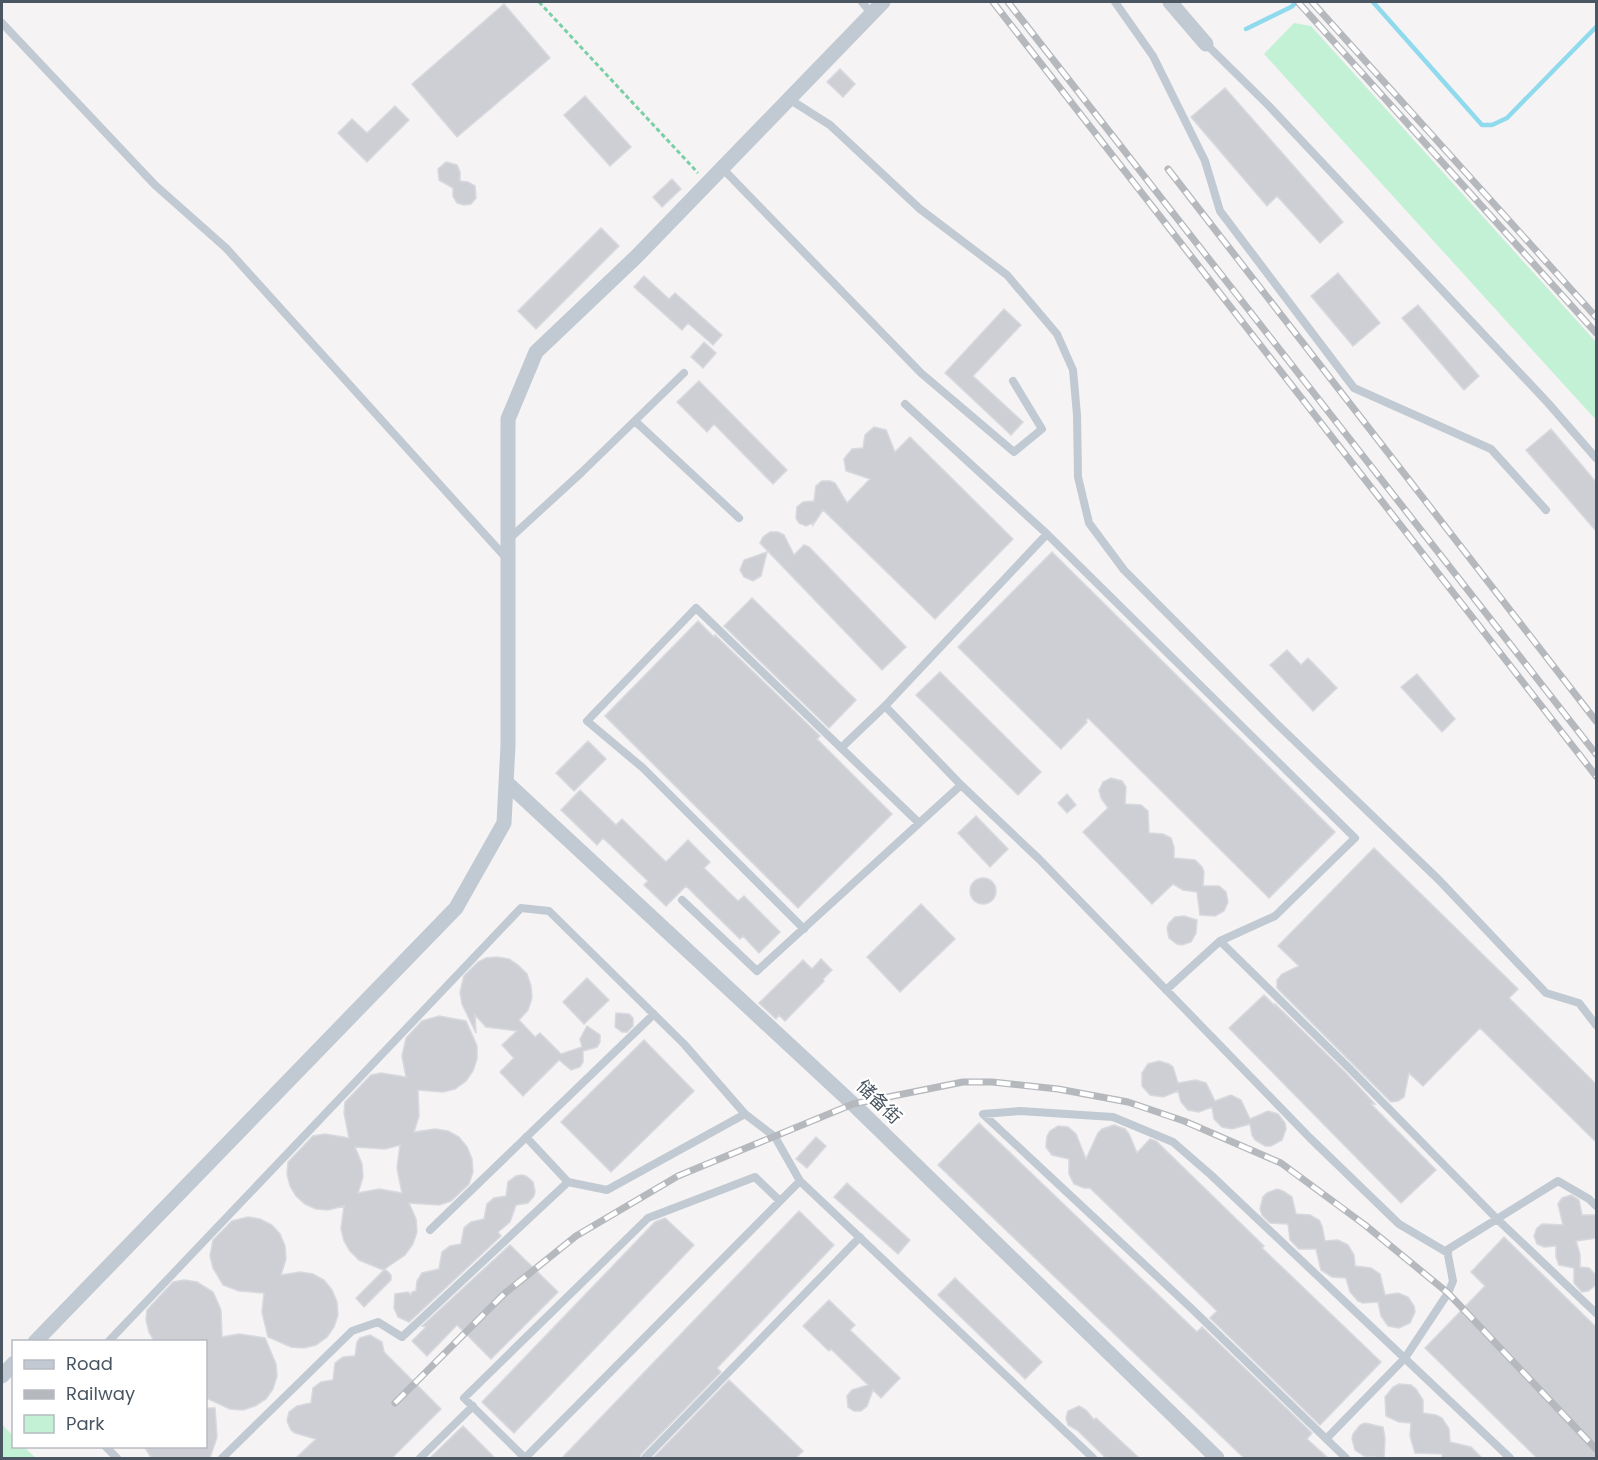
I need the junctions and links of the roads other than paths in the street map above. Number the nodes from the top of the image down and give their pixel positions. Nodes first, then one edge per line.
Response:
1 (883, 2) edge
2 (1115, 2) edge
3 (1170, 2) edge
4 (867, 7) edge
5 (2, 23) edge
6 (1206, 44) joint
7 (789, 99) junction
8 (722, 168) junction
9 (684, 373) dead end
10 (1013, 381) dead end
11 (904, 404) dead end
12 (635, 421) junction
13 (1596, 458) edge
14 (1546, 510) dead end
15 (739, 518) dead end
16 (1047, 534) junction
17 (508, 540) junction
18 (508, 560) junction
19 (885, 706) junction
20 (841, 748) junction
21 (506, 782) junction
22 (961, 785) junction
23 (919, 823) junction
24 (682, 900) dead end
25 (804, 929) junction
26 (1220, 941) junction
27 (1166, 990) junction
28 (654, 1014) junction
29 (1596, 1025) edge
30 (746, 1114) junction
31 (526, 1137) junction
32 (800, 1181) junction
33 (568, 1182) junction
34 (780, 1201) junction
35 (1596, 1206) edge
36 (1497, 1219) junction
37 (430, 1230) dead end
38 (860, 1237) junction
39 (1448, 1252) junction
40 (1596, 1313) edge
41 (36, 1340) edge
42 (109, 1340) edge
43 (1405, 1358) junction
44 (473, 1406) junction
45 (1326, 1439) junction
46 (222, 1458) edge
47 (420, 1458) edge
48 (525, 1458) edge
49 (645, 1458) edge
50 (1093, 1458) edge
51 (1217, 1458) edge
52 (1346, 1458) edge
53 (1510, 1458) edge

1 - 4 street
2 - 14 lane
3 - 6 street
4 - 7 street
5 - 18 lane
6 - 13 lane
7 - 8 street
7 - 29 lane
8 - 10 lane
8 - 17 street
9 - 12 lane
11 - 16 lane
12 - 15 lane
12 - 17 lane
16 - 19 lane
16 - 26 lane
17 - 18 street
18 - 21 street
19 - 20 lane
19 - 22 lane
20 - 23 lane
20 - 25 lane
21 - 41 street
21 - 51 street, 储备街
22 - 23 lane
22 - 27 lane
23 - 25 lane
24 - 25 lane
26 - 27 lane
26 - 36 lane
27 - 39 lane
28 - 30 lane
28 - 31 lane
28 - 42 lane
30 - 32 lane
30 - 33 lane
31 - 33 lane
31 - 37 lane
32 - 34 lane
32 - 38 lane
33 - 46 lane
34 - 44 lane
34 - 48 lane
35 - 36 lane
36 - 39 lane
36 - 40 lane
38 - 49 lane
38 - 50 lane
39 - 43 lane
43 - 45 lane
43 - 45 lane
43 - 53 lane
44 - 47 lane
44 - 48 lane
45 - 52 lane

